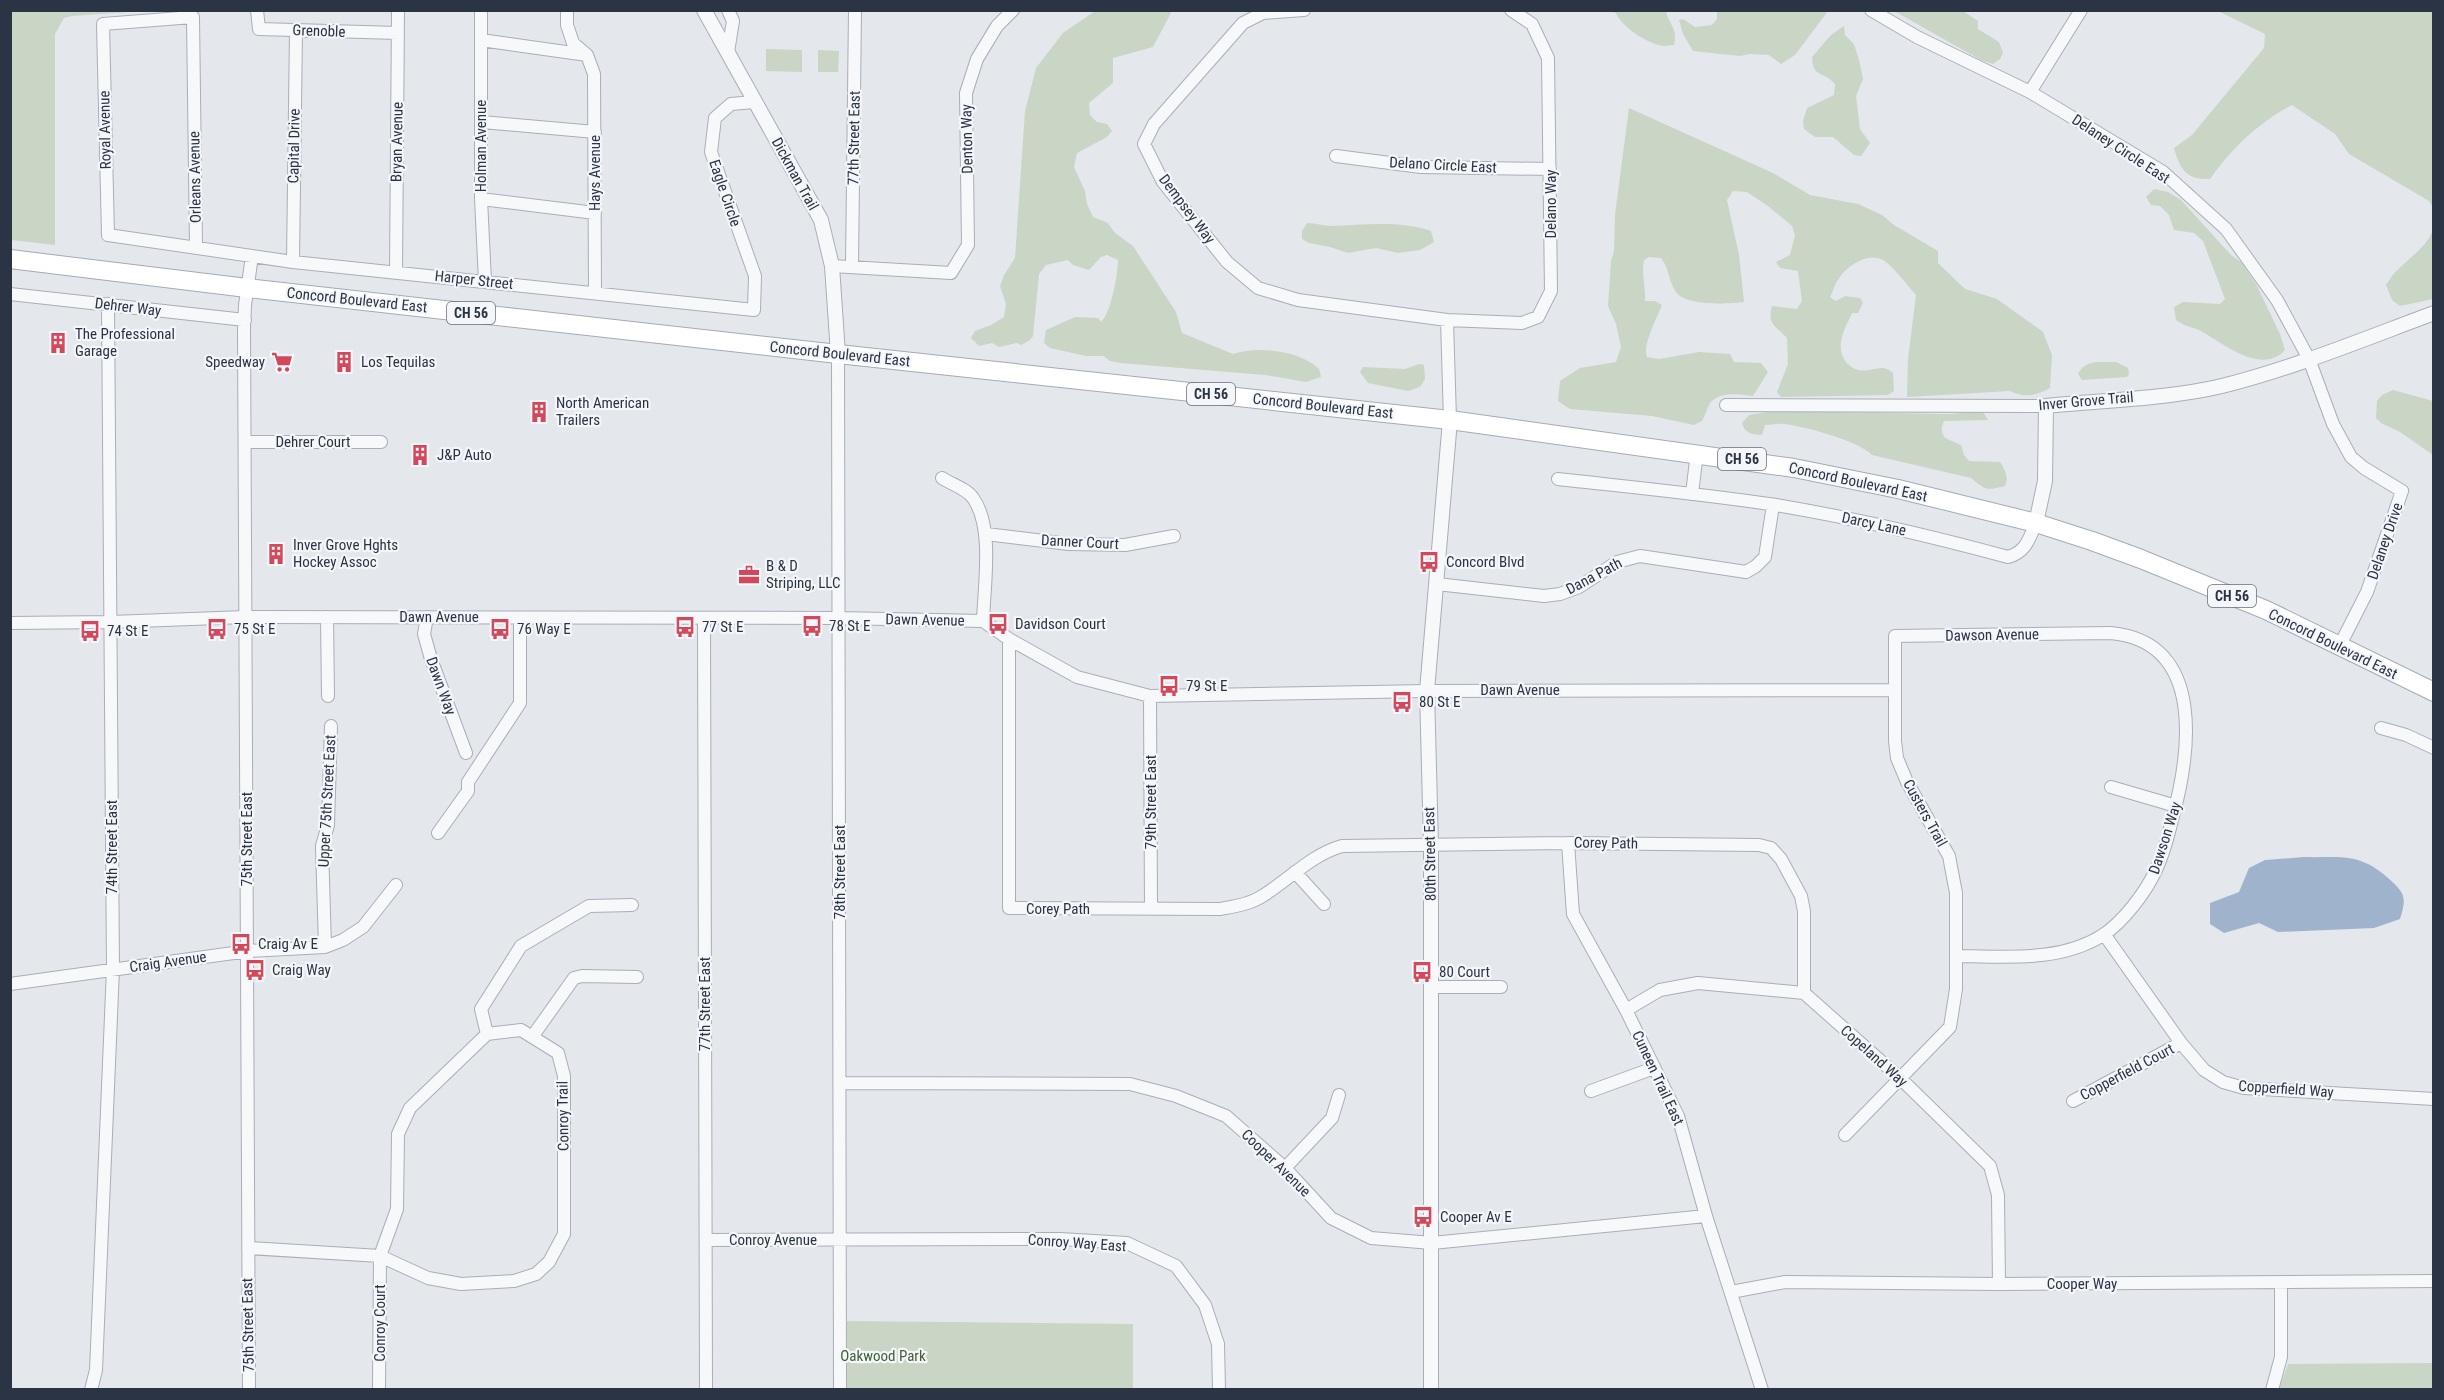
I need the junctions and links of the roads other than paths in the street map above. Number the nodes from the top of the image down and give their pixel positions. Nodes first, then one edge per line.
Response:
1 (257, 10) edge
2 (398, 10) edge
3 (481, 10) edge
4 (567, 10) edge
5 (704, 10) edge
6 (728, 10) edge
7 (855, 10) edge
8 (1013, 10) edge
9 (1304, 10) edge
10 (1511, 10) edge
11 (1871, 10) edge
12 (2081, 10) edge
13 (193, 17) joint
14 (296, 30) junction
15 (398, 33) junction
16 (481, 40) junction
17 (728, 52) junction
18 (586, 55) junction
19 (2030, 92) junction
20 (754, 102) junction
21 (482, 122) junction
22 (595, 132) junction
23 (1336, 156) dead end
24 (1550, 169) junction
25 (481, 199) junction
26 (595, 213) junction
27 (196, 247) junction
28 (252, 256) junction
29 (10, 259) edge
30 (293, 262) junction
31 (832, 266) junction
32 (852, 266) junction
33 (396, 273) junction
34 (485, 281) junction
35 (247, 288) junction
36 (595, 293) junction
37 (10, 294) edge
38 (108, 304) junction
39 (754, 310) joint
40 (2433, 313) edge
41 (244, 320) junction
42 (1447, 320) junction
43 (837, 354) junction
44 (2309, 359) junction
45 (1726, 405) dead end
46 (2046, 406) junction
47 (1450, 420) junction
48 (245, 442) junction
49 (381, 442) dead end
50 (1697, 452) junction
51 (942, 478) dead end
52 (1558, 479) dead end
53 (1692, 494) junction
54 (1773, 505) junction
55 (2036, 523) junction
56 (986, 534) junction
57 (1174, 536) dead end
58 (1437, 584) junction
59 (245, 617) junction
60 (327, 617) junction
61 (427, 617) junction
62 (520, 618) junction
63 (704, 618) junction
64 (839, 618) junction
65 (983, 621) junction
66 (111, 622) junction
67 (10, 623) edge
68 (2089, 633) joint
69 (1895, 636) joint
70 (1009, 639) junction
71 (2340, 645) junction
72 (1895, 690) junction
73 (1428, 691) junction
74 (2429, 692) edge
75 (328, 696) dead end
76 (1150, 696) junction
77 (331, 726) dead end
78 (2381, 728) dead end
79 (2433, 748) edge
80 (466, 753) dead end
81 (2111, 787) dead end
82 (2176, 806) junction
83 (438, 833) dead end
84 (1568, 843) junction
85 (1431, 845) junction
86 (1295, 872) junction
87 (396, 885) dead end
88 (1324, 904) dead end
89 (632, 905) dead end
90 (1152, 909) junction
91 (2104, 934) junction
92 (325, 947) junction
93 (248, 951) junction
94 (1956, 956) junction
95 (113, 969) junction
96 (637, 977) dead end
97 (10, 984) edge
98 (1431, 987) junction
99 (1501, 987) dead end
100 (1804, 993) junction
101 (1626, 1010) junction
102 (488, 1034) junction
103 (532, 1037) junction
104 (2181, 1043) junction
105 (1654, 1068) junction
106 (1901, 1079) junction
107 (840, 1083) junction
108 (1591, 1091) dead end
109 (1339, 1095) dead end
110 (2433, 1099) edge
111 (2073, 1101) dead end
112 (1845, 1134) dead end
113 (1285, 1168) junction
114 (1706, 1216) junction
115 (706, 1240) junction
116 (839, 1240) junction
117 (1432, 1243) junction
118 (248, 1248) junction
119 (380, 1256) junction
120 (2433, 1281) edge
121 (2281, 1283) junction
122 (1999, 1284) junction
123 (1731, 1292) junction
124 (91, 1389) edge
125 (249, 1389) edge
126 (379, 1389) edge
127 (706, 1389) edge
128 (840, 1389) edge
129 (1219, 1389) edge
130 (1431, 1389) edge
131 (1762, 1389) edge
132 (2272, 1389) edge

1 - 14 street, Grenoble
2 - 15 street, Bryan Avenue
3 - 16 street, Holman Avenue
4 - 18 street, Hays Avenue
5 - 17 street, Dickman Trail
6 - 17 street
7 - 32 street, 77th Street East
8 - 32 street, Denton Way
9 - 42 street, Dempsey Way
10 - 24 street, Delano Way
11 - 19 street, Delaney Circle East
12 - 19 street
13 - 27 street, Orleans Avenue
13 - 27 street, Royal Avenue
14 - 15 street, Grenoble
14 - 30 street, Capital Drive
15 - 33 street, Bryan Avenue
16 - 18 street
16 - 21 street, Holman Avenue
17 - 20 street, Dickman Trail
18 - 22 street, Hays Avenue
19 - 44 street, Delaney Circle East
20 - 31 street, Dickman Trail
20 - 39 street, Eagle Circle
21 - 22 street
21 - 25 street, Holman Avenue
22 - 26 street, Hays Avenue
23 - 24 street, Delano Circle East
24 - 42 street, Delano Way
25 - 26 street
25 - 34 street, Holman Avenue
26 - 36 street, Hays Avenue
27 - 28 street, Harper Street
28 - 30 street, Harper Street
28 - 35 street, 75th Street East
29 - 35 main road, Concord Boulevard East / CH 56
30 - 33 street, Harper Street
31 - 32 street
31 - 43 street, Dickman Trail
33 - 34 street, Harper Street
34 - 36 street, Harper Street
35 - 41 street, 75th Street East
35 - 43 main road, Concord Boulevard East / CH 56
36 - 39 street, Harper Street
37 - 38 street, Dehrer Way
38 - 41 street, Dehrer Way
38 - 66 street, 74th Street East
40 - 44 street, Inver Grove Trail
41 - 48 street, 75th Street East
42 - 47 street, 80th Street East
43 - 47 main road, Concord Boulevard East / CH 56
43 - 64 street, 78th Street East
44 - 46 street, Inver Grove Trail
44 - 71 street, Delaney Drive
45 - 46 street, Inver Grove Trail
46 - 55 street
47 - 50 main road, Concord Boulevard East / CH 56
47 - 58 street, 80th Street East
48 - 49 street, Dehrer Court
48 - 59 street, 75th Street East
50 - 53 street
50 - 55 main road, Concord Boulevard East / CH 56
51 - 56 street
52 - 53 street, Darcy Lane
53 - 54 street, Darcy Lane
54 - 55 street, Darcy Lane
54 - 58 street, Dana Path
55 - 71 main road, Concord Boulevard East / CH 56
56 - 57 street, Danner Court
56 - 65 street
58 - 73 street, 80th Street East
59 - 60 street, Dawn Avenue
59 - 66 street, Dawn Avenue
59 - 93 street, 75th Street East
60 - 61 street, Dawn Avenue
60 - 75 street
61 - 62 street, Dawn Avenue
61 - 80 street, Dawn Way
62 - 63 street, Dawn Avenue
62 - 83 street
63 - 64 street, Dawn Avenue
63 - 115 street, 77th Street East
64 - 65 street, Dawn Avenue
64 - 107 street, 78th Street East
65 - 70 street, Dawn Avenue
66 - 67 street, Dawn Avenue
66 - 95 street, 74th Street East
68 - 69 street, Dawson Avenue
68 - 82 street, Dawson Way
69 - 72 street, Custers Trail
70 - 76 street, Dawn Avenue
70 - 90 street, Corey Path
71 - 74 main road, Concord Boulevard East / CH 56
72 - 73 street, Dawn Avenue
72 - 94 street, Custers Trail
73 - 76 street, Dawn Avenue
73 - 85 street, 80th Street East
76 - 90 street, 79th Street East
77 - 92 street, Upper 75th Street East
78 - 79 street
81 - 82 street
82 - 91 street, Dawson Way
84 - 85 street, Corey Path
84 - 100 street, Corey Path
84 - 101 street, Cuneen Trail East
85 - 86 street, Corey Path
85 - 98 street, 80th Street East
86 - 88 street
86 - 90 street, Corey Path
87 - 92 street
89 - 102 street
91 - 94 street, Dawson Way
91 - 104 street, Copperfield Way
92 - 93 street, Craig Avenue
93 - 95 street, Craig Avenue
93 - 118 street, 75th Street East
94 - 106 street, Custers Trail
95 - 97 street, Craig Avenue
95 - 124 street, 74th Street East
96 - 103 street
98 - 99 street
98 - 117 street, 80th Street East
100 - 101 street
100 - 106 street, Copeland Way
101 - 105 street, Cuneen Trail East
102 - 103 street, Conroy Trail
102 - 119 street
103 - 119 street, Conroy Trail
104 - 110 street, Copperfield Way
104 - 111 street, Copperfield Court
105 - 108 street
105 - 114 street, Cuneen Trail East
106 - 112 street, Custers Trail
106 - 122 street, Copeland Way
107 - 113 street, Cooper Avenue
107 - 116 street, 78th Street East
109 - 113 street
113 - 117 street, Cooper Avenue
114 - 117 street, Cooper Avenue
114 - 123 street, Cuneen Trail East
115 - 116 street, Conroy Avenue
115 - 127 street, 77th Street East
116 - 128 street, 78th Street East
116 - 129 street, Conroy Way East
117 - 130 street, 80th Street East
118 - 119 street, Conroy Trail
118 - 125 street, 75th Street East
119 - 126 street, Conroy Court
120 - 121 street, Cooper Way
121 - 122 street, Cooper Way
121 - 132 street
122 - 123 street, Cooper Way
123 - 131 street, Cuneen Trail East

